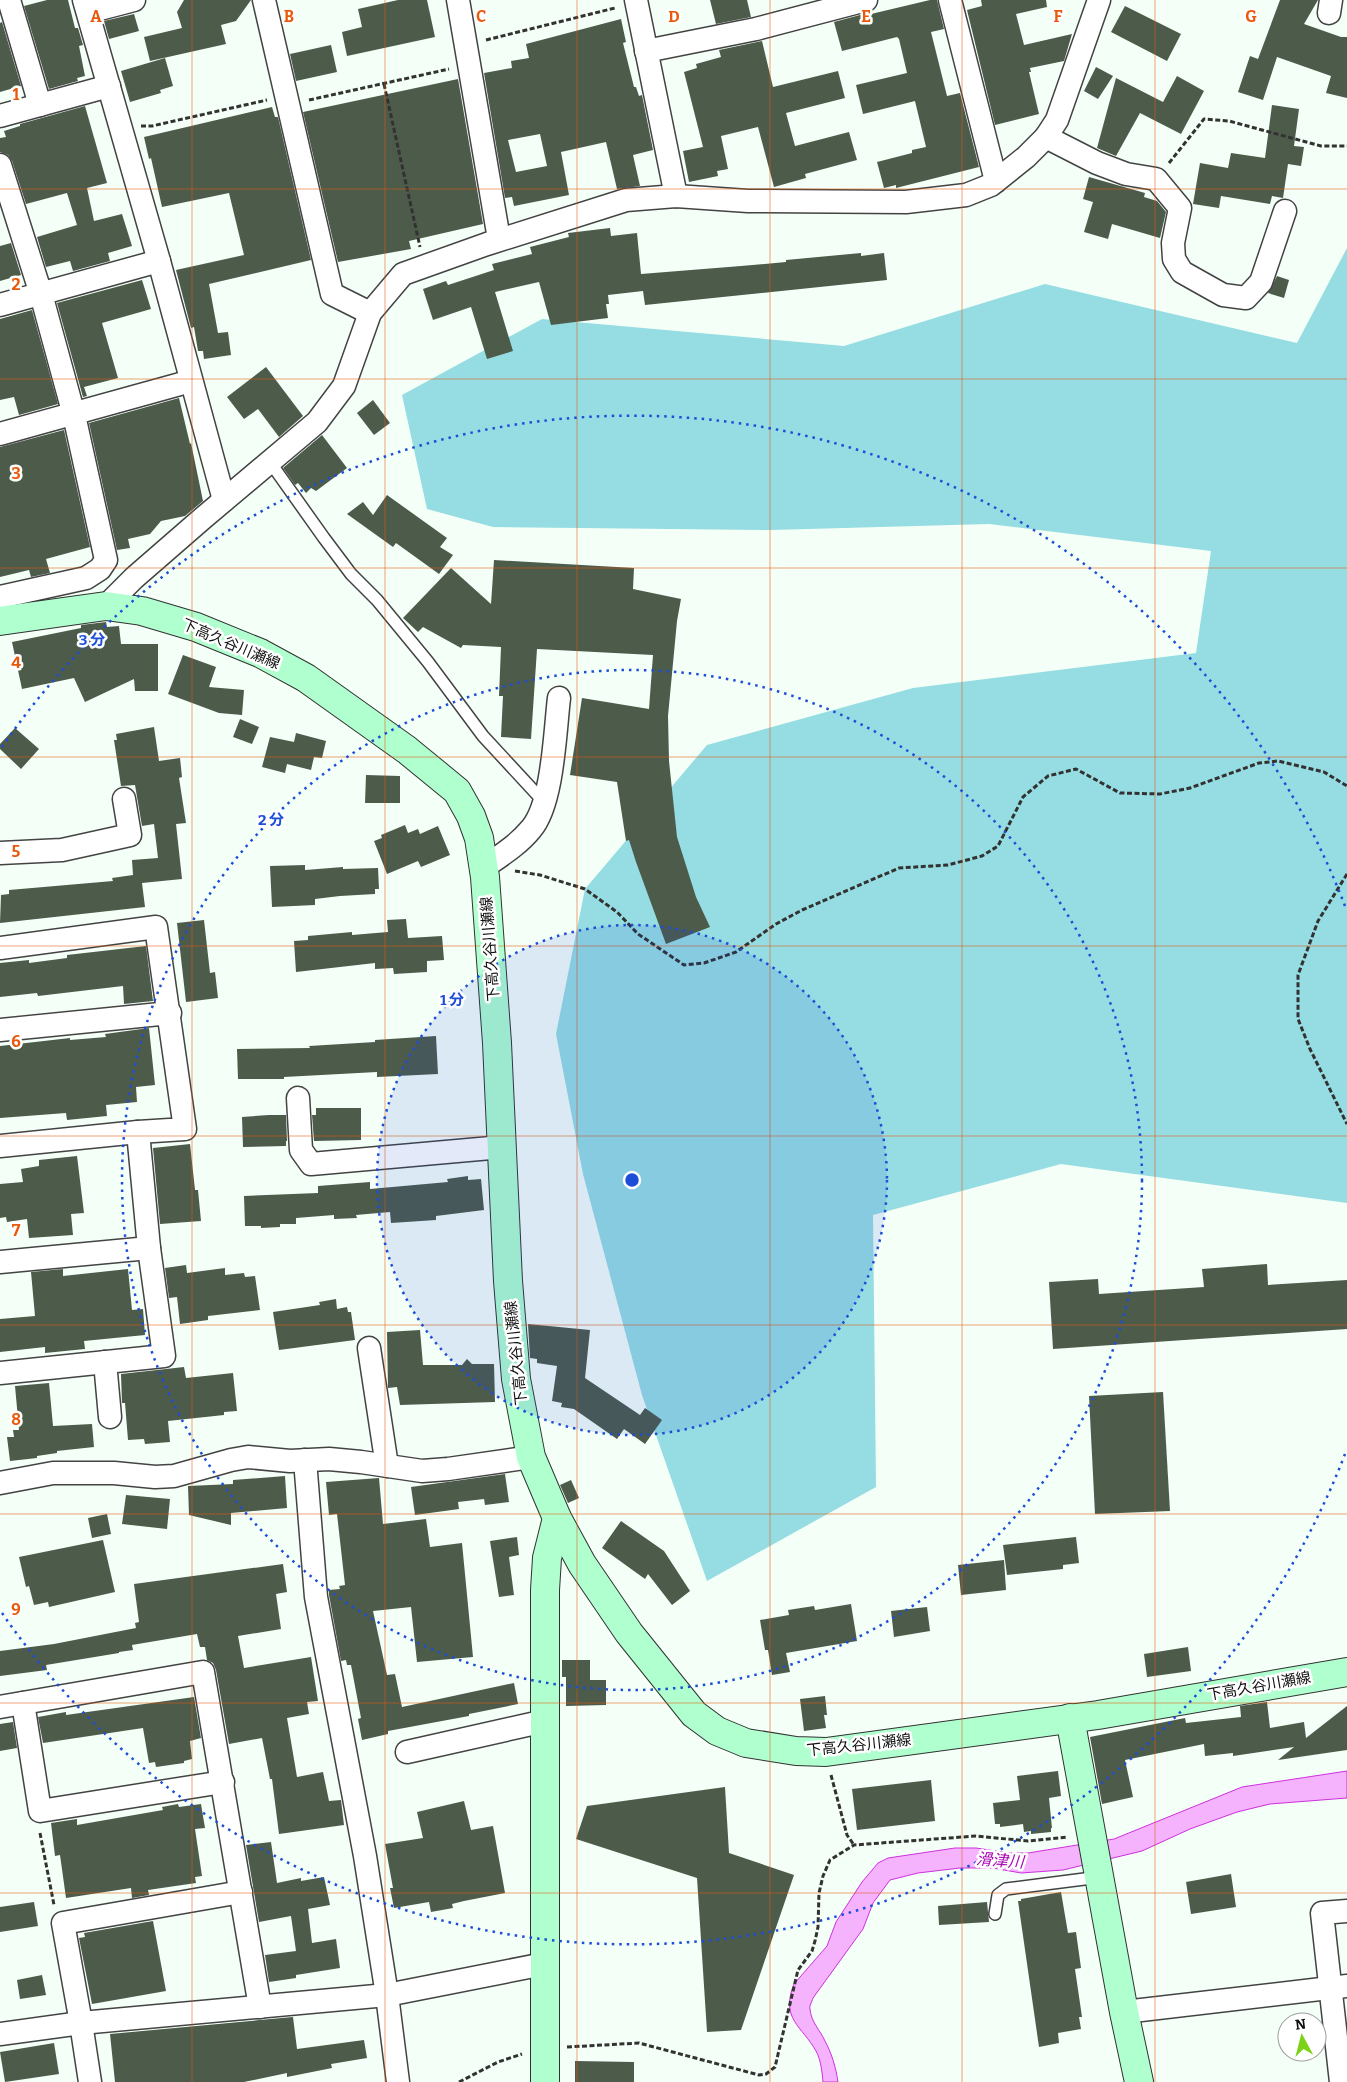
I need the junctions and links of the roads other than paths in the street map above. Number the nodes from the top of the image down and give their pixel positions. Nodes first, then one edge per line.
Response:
1 (9, 0) edge
2 (134, 0) edge
3 (264, 0) edge
4 (458, 0) edge
5 (866, 0) edge
6 (950, 0) edge
7 (1099, 0) edge
8 (636, 1) edge
9 (86, 6) edge
10 (646, 51) junction
11 (109, 86) junction
12 (40, 105) junction
13 (0, 116) edge
14 (1046, 137) junction
15 (0, 164) edge
16 (996, 181) junction
17 (676, 196) junction
18 (1285, 211) dead end
19 (499, 240) junction
20 (159, 261) junction
21 (41, 294) junction
22 (0, 305) edge
23 (370, 313) junction
24 (191, 381) junction
25 (74, 415) junction
26 (0, 434) edge
27 (270, 462) junction
28 (224, 500) junction
29 (106, 606) junction
30 (2, 609) edge
31 (558, 698) dead end
32 (124, 799) dead end
33 (544, 802) junction
34 (0, 853) edge
35 (483, 868) junction
36 (0, 948) edge
37 (170, 1013) junction
38 (0, 1030) edge
39 (298, 1098) dead end
40 (138, 1132) junction
41 (0, 1146) edge
42 (502, 1147) junction
43 (149, 1248) junction
44 (0, 1262) edge
45 (369, 1348) dead end
46 (105, 1362) junction
47 (0, 1373) edge
48 (110, 1417) dead end
49 (531, 1457) junction
50 (305, 1460) junction
51 (386, 1466) junction
52 (0, 1483) edge
53 (557, 1518) junction
54 (1347, 1672) edge
55 (23, 1703) junction
56 (0, 1707) edge
57 (1070, 1718) junction
58 (545, 1721) junction
59 (407, 1752) dead end
60 (223, 1782) junction
61 (1100, 1875) junction
62 (241, 1892) junction
63 (1347, 1911) edge
64 (995, 1914) dead end
65 (544, 1964) junction
66 (1339, 1987) edge
67 (388, 1995) junction
68 (260, 2007) junction
69 (1124, 2012) junction
70 (82, 2024) junction
71 (0, 2034) edge
72 (545, 2080) edge
73 (90, 2082) edge
74 (398, 2082) edge
75 (1139, 2082) edge
76 (1341, 2082) edge

1 - 12 street
2 - 9 street
3 - 23 street
4 - 19 street
5 - 10 street
6 - 16 street
7 - 14 street
8 - 10 street
9 - 11 street
10 - 17 street
11 - 12 street
11 - 20 street
12 - 13 street
14 - 16 street
14 - 18 street
15 - 21 street
16 - 17 street
17 - 19 street
19 - 23 street
20 - 21 street
20 - 24 street
21 - 22 street
21 - 25 street
23 - 27 street
24 - 25 street
24 - 28 street
25 - 26 street
25 - 30 street
27 - 28 street
27 - 33 lane
28 - 29 street
29 - 30 main road, 下高久谷川瀬線
29 - 35 main road, 下高久谷川瀬線
31 - 33 street
32 - 34 street
33 - 35 street
35 - 42 main road, 下高久谷川瀬線
36 - 37 street
37 - 38 street
37 - 40 street
39 - 42 street
40 - 41 street
40 - 43 street
42 - 49 main road, 下高久谷川瀬線
43 - 44 street
43 - 46 street
45 - 51 street
46 - 47 street
46 - 48 street
49 - 51 street
49 - 53 main road, 下高久谷川瀬線
50 - 51 street
50 - 52 street
50 - 67 street
53 - 57 main road, 下高久谷川瀬線
53 - 58 main road
54 - 57 main road, 下高久谷川瀬線
55 - 56 street
55 - 60 street
55 - 60 street
57 - 61 main road
58 - 59 street
58 - 65 main road
60 - 62 street
61 - 64 lane
61 - 69 main road
62 - 68 street
62 - 70 street
63 - 66 street
65 - 67 street
65 - 72 main road
66 - 69 street
66 - 76 street
67 - 68 street
67 - 74 street
68 - 70 street
69 - 75 main road
70 - 71 street
70 - 73 street

